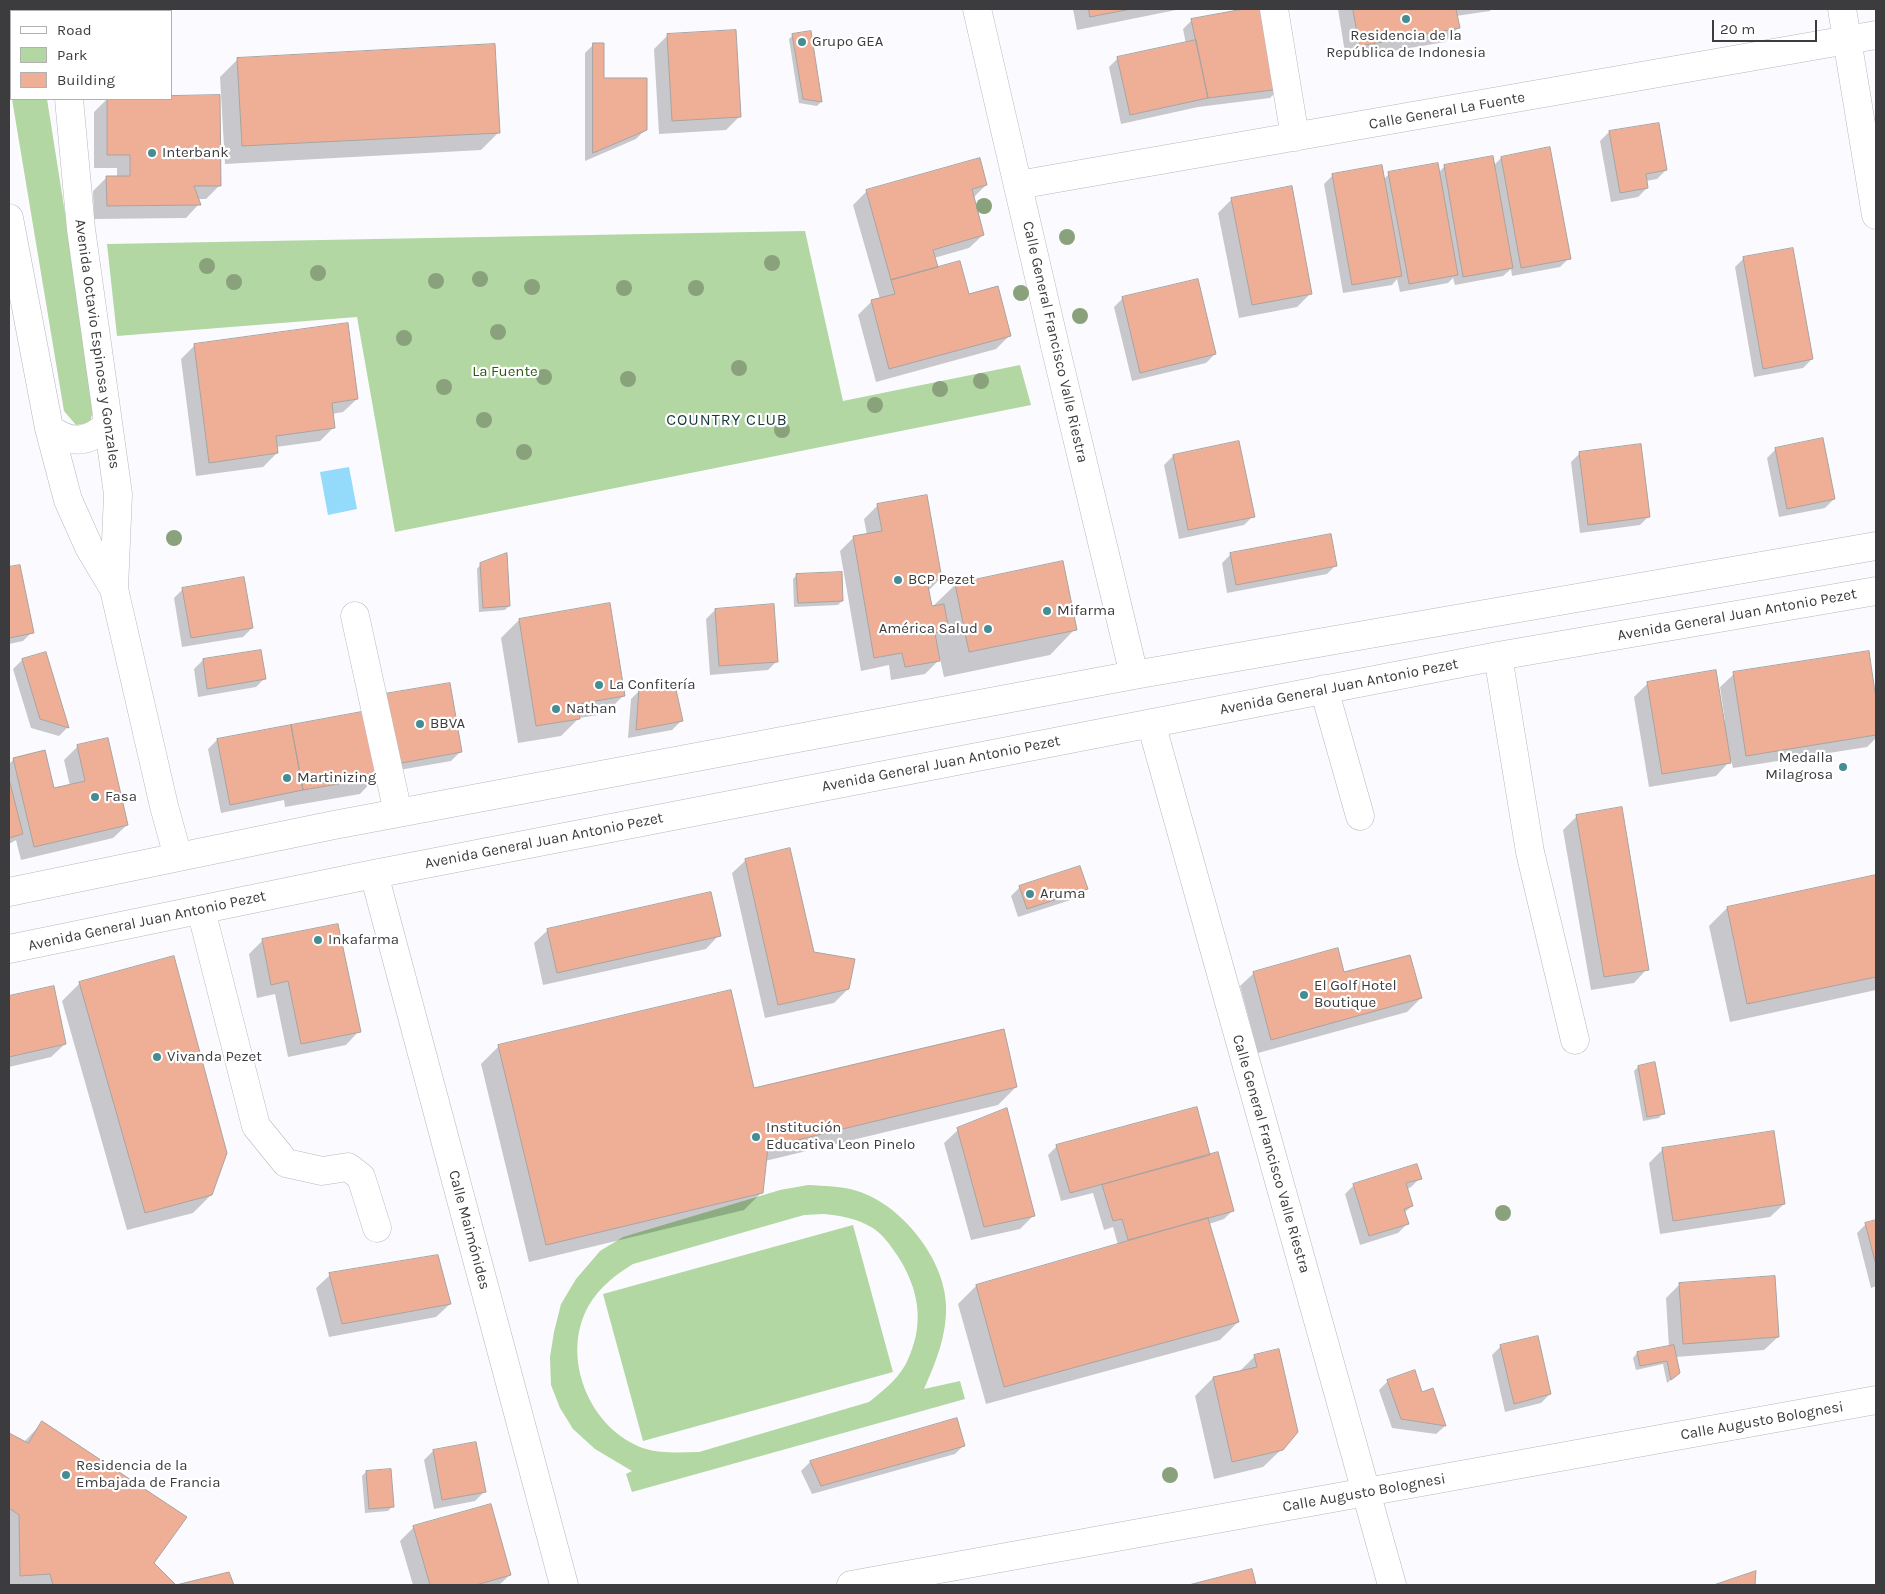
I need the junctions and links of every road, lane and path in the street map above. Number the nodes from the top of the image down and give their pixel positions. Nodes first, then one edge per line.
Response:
1 (977, 9) edge
2 (1274, 9) edge
3 (1842, 9) edge
4 (1876, 35) edge
5 (1848, 41) junction
6 (69, 100) edge
7 (1295, 137) junction
8 (1018, 185) junction
9 (1876, 215) edge
10 (9, 218) edge
11 (108, 424) junction
12 (50, 428) junction
13 (1876, 546) edge
14 (114, 588) junction
15 (1876, 591) edge
16 (355, 616) dead end
17 (1498, 656) junction
18 (1134, 675) junction
19 (1324, 689) junction
20 (1151, 723) junction
21 (398, 813) junction
22 (1360, 816) dead end
23 (178, 857) junction
24 (374, 874) junction
25 (11, 889) edge
26 (201, 910) junction
27 (9, 949) edge
28 (1575, 1040) dead end
29 (377, 1228) dead end
30 (1876, 1400) edge
31 (1366, 1493) junction
32 (965, 1575) edge
33 (564, 1585) edge
34 (851, 1585) edge
35 (1392, 1585) edge

1 - 8 street, Calle General Francisco Valle Riestra
2 - 7 street
3 - 5 street
4 - 5 street, Calle General La Fuente
5 - 7 street, Calle General La Fuente
5 - 9 street
6 - 11 street, Avenida Octavio Espinosa y Gonzales
7 - 8 street, Calle General La Fuente
8 - 18 street, Calle General Francisco Valle Riestra
10 - 12 street, Avenida Octavio Espinosa y Gonzales
11 - 12 street
11 - 14 street, Avenida Octavio Espinosa y Gonzales
12 - 14 street, Avenida Octavio Espinosa y Gonzales
13 - 18 street
14 - 23 street, Avenida Octavio Espinosa y Gonzales
15 - 17 street, Avenida General Juan Antonio Pezet
16 - 21 street
17 - 19 street, Avenida General Juan Antonio Pezet
17 - 28 street
18 - 21 street
19 - 20 street, Avenida General Juan Antonio Pezet
19 - 22 street
20 - 24 street, Avenida General Juan Antonio Pezet
20 - 31 street, Calle General Francisco Valle Riestra
21 - 23 street
23 - 25 street
24 - 26 street, Avenida General Juan Antonio Pezet
24 - 33 street, Calle Maimónides
26 - 27 street, Avenida General Juan Antonio Pezet
26 - 29 street
30 - 31 street, Calle Augusto Bolognesi
31 - 32 street, Calle Augusto Bolognesi
31 - 35 street, Calle General Francisco Valle Riestra
32 - 34 street, Calle Augusto Bolognesi

